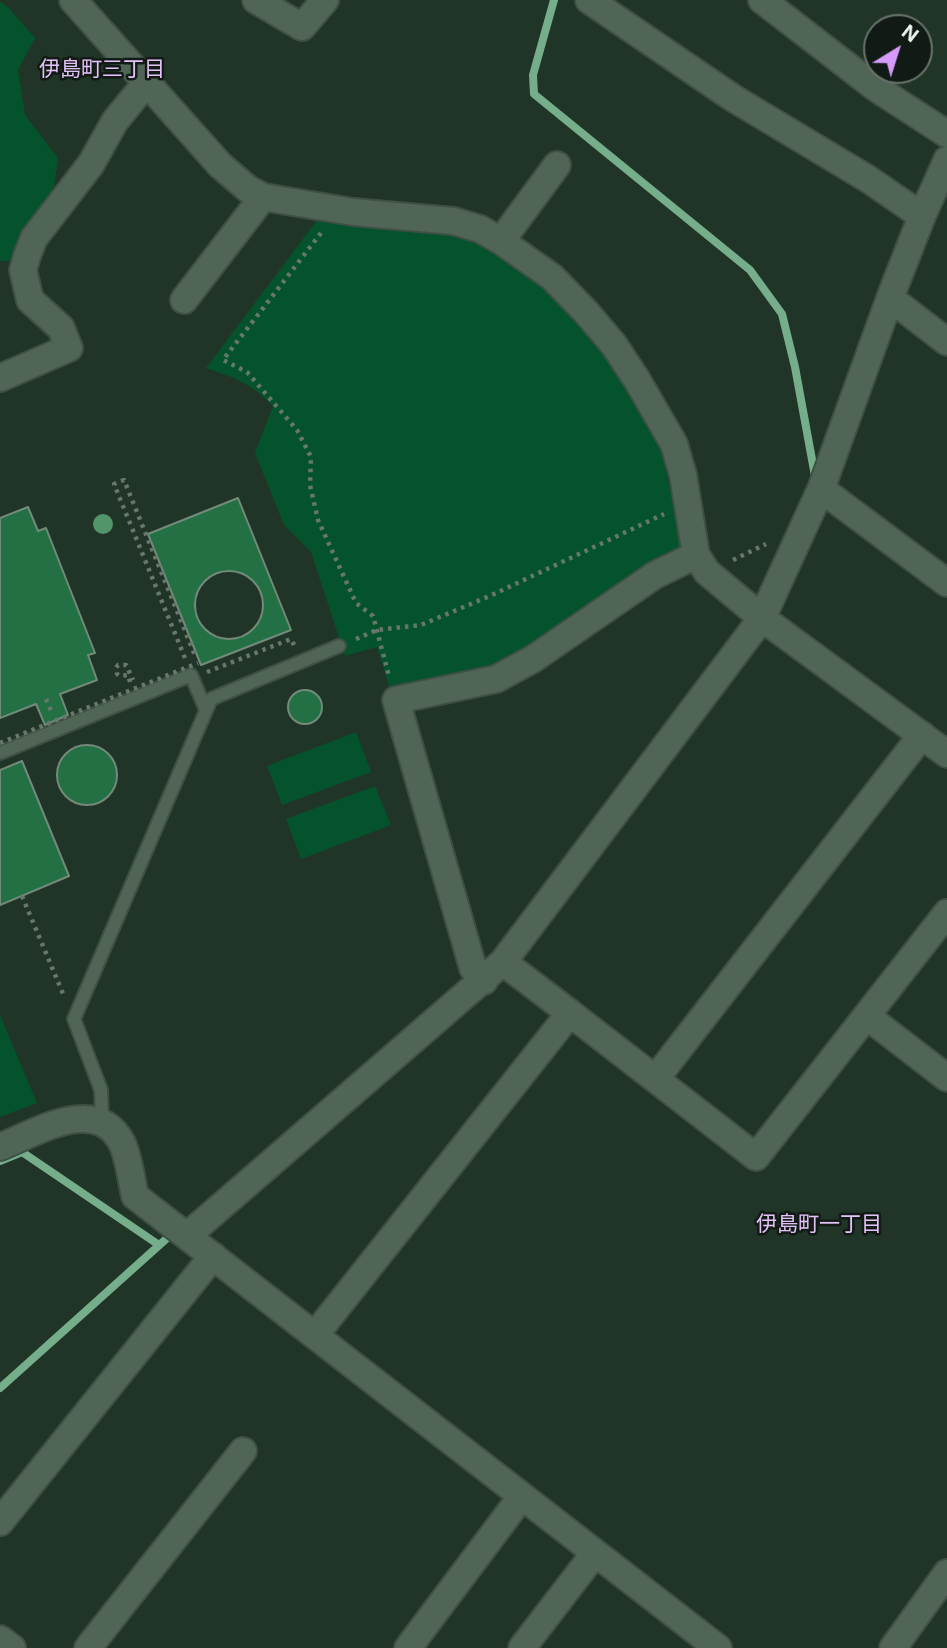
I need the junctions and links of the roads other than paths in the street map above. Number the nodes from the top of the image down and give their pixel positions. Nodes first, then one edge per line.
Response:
1 (73, 0) edge
2 (256, 0) edge
3 (325, 0) edge
4 (589, 0) edge
5 (762, 0) edge
6 (147, 82) junction
7 (947, 134) edge
8 (947, 160) edge
9 (557, 165) dead end
10 (262, 197) junction
11 (922, 216) junction
12 (501, 241) junction
13 (890, 298) junction
14 (184, 300) dead end
15 (947, 342) edge
16 (0, 378) edge
17 (821, 489) junction
18 (701, 563) junction
19 (947, 583) edge
20 (762, 618) junction
21 (344, 644) road end
22 (205, 710) junction
23 (922, 736) junction
24 (0, 753) edge
25 (947, 754) edge
26 (947, 913) edge
27 (503, 962) junction
28 (484, 981) junction
29 (570, 1013) junction
30 (867, 1017) junction
31 (656, 1078) junction
32 (947, 1079) edge
33 (102, 1121) junction
34 (0, 1147) edge
35 (182, 1231) junction
36 (213, 1256) junction
37 (315, 1335) junction
38 (243, 1451) dead end
39 (522, 1496) junction
40 (0, 1522) edge
41 (595, 1553) junction
42 (947, 1573) edge
43 (0, 1639) edge
44 (12, 1648) edge
45 (88, 1648) edge
46 (408, 1648) edge
47 (522, 1648) edge
48 (718, 1648) edge
49 (892, 1648) edge

1 - 6 street
2 - 3 street
4 - 11 street
5 - 7 street
6 - 10 street
6 - 16 street
8 - 11 street
9 - 12 street
10 - 12 street
10 - 14 street
11 - 13 street
12 - 18 street
13 - 15 street
13 - 17 street
17 - 19 street
17 - 20 street
18 - 20 street
18 - 28 street
20 - 23 street
20 - 27 street
21 - 22 lane
22 - 24 lane
22 - 33 lane
23 - 25 street
23 - 31 street
26 - 30 street
27 - 28 street
27 - 29 street
28 - 35 street
29 - 31 street
29 - 37 street
30 - 31 street
30 - 32 street
33 - 34 street
33 - 35 street
35 - 36 street
36 - 37 street
36 - 40 street
37 - 39 street
38 - 45 street
39 - 41 street
39 - 46 street
41 - 47 street
41 - 48 street
42 - 49 street
43 - 44 street

